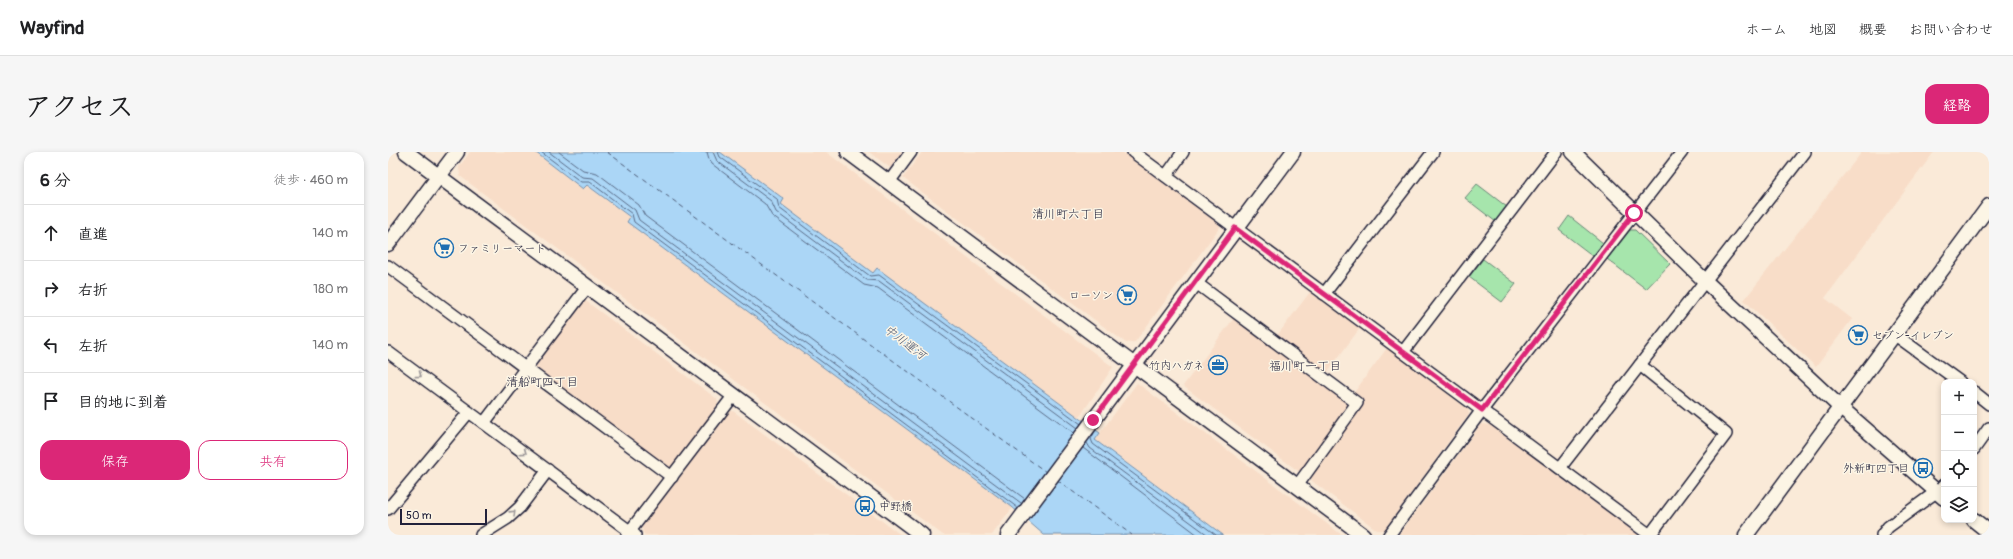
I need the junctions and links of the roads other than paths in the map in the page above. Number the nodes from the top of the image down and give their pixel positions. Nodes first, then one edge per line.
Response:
1 (406, 152) edge
2 (457, 152) edge
3 (848, 152) edge
4 (911, 152) edge
5 (1133, 152) edge
6 (1183, 152) edge
7 (1293, 152) edge
8 (1433, 152) edge
9 (1556, 152) edge
10 (1573, 152) edge
11 (1682, 152) edge
12 (1805, 152) edge
13 (439, 176) junction
14 (1166, 176) junction
15 (889, 182) junction
16 (1989, 206) edge
17 (1634, 213) junction
18 (1235, 228) junction
19 (388, 244) edge
20 (388, 266) edge
21 (1705, 281) junction
22 (1195, 282) junction
23 (588, 286) junction
24 (1324, 294) junction
25 (1894, 334) junction
26 (388, 352) edge
27 (1403, 352) junction
28 (1134, 365) junction
29 (1640, 365) junction
30 (526, 368) junction
31 (1956, 379) edge
32 (1977, 394) edge
33 (734, 395) junction
34 (1989, 404) edge
35 (1840, 407) junction
36 (1482, 410) junction
37 (469, 412) junction
38 (484, 423) junction
39 (1989, 428) edge
40 (1977, 445) edge
41 (1560, 468) junction
42 (548, 470) junction
43 (672, 477) junction
44 (1297, 486) junction
45 (1940, 492) edge
46 (388, 509) edge
47 (1977, 522) edge
48 (1011, 531) edge
49 (1989, 532) edge
50 (631, 534) edge
51 (481, 535) edge
52 (922, 535) edge
53 (1363, 535) edge
54 (1389, 535) edge
55 (1650, 535) edge
56 (1746, 535) edge
57 (1882, 535) edge

1 - 13 street
2 - 13 street
3 - 15 street
4 - 15 street
5 - 14 street
6 - 14 street
7 - 18 street
8 - 24 street
9 - 27 street
10 - 17 street
11 - 17 street
12 - 21 street
13 - 19 street
13 - 23 street
14 - 18 street
15 - 28 street
16 - 25 street
17 - 21 street
17 - 36 street
18 - 22 street
18 - 24 street
20 - 30 street
21 - 29 street
21 - 35 street
22 - 28 street
22 - 44 street
23 - 30 street
23 - 33 street
24 - 27 street
25 - 31 street
25 - 35 street
26 -> 37 street
27 - 36 street
28 - 44 street
28 - 48 street
29 - 41 street
29 - 55 street
30 - 38 street
30 - 43 street
32 - 34 street
33 - 43 street
33 - 52 street
35 - 45 street
35 - 56 street
36 - 41 street
36 - 54 street
37 - 38 street
37 - 46 street
38 -> 42 street
39 - 40 street
41 - 55 street
42 - 50 street
51 -> 42 street
43 - 50 street
44 - 53 street
45 - 57 street
47 - 49 street

